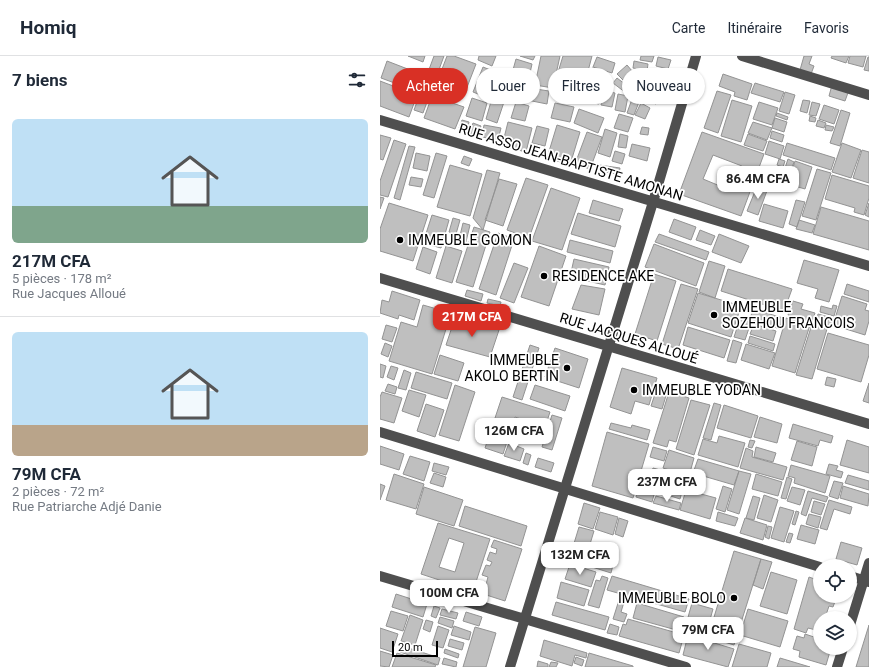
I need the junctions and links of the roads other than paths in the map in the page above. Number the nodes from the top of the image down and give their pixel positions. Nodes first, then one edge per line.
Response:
1 (696, 56) edge
2 (742, 56) edge
3 (869, 95) edge
4 (380, 120) edge
5 (653, 202) junction
6 (869, 266) edge
7 (380, 278) edge
8 (609, 346) junction
9 (869, 424) edge
10 (380, 432) edge
11 (566, 488) junction
12 (869, 563) edge
13 (813, 565) edge
14 (380, 576) edge
15 (866, 581) edge
16 (855, 611) edge
17 (525, 619) junction
18 (841, 655) edge
19 (510, 667) edge
20 (686, 667) edge
21 (837, 667) edge

1 - 5 street
2 - 3 street
4 - 5 street, RUE ASSO JEAN-BAPTISTE AMONAN
5 - 6 street, RUE ASSO JEAN-BAPTISTE AMONAN
5 - 8 street
7 - 8 street, RUE JACQUES ALLOUÉ
8 - 9 street, RUE JACQUES ALLOUÉ
8 - 11 street
10 - 11 street
11 - 13 street
11 - 17 street
12 - 15 street
14 - 17 street
15 - 16 street
17 - 19 street
17 - 20 street
18 - 21 street

